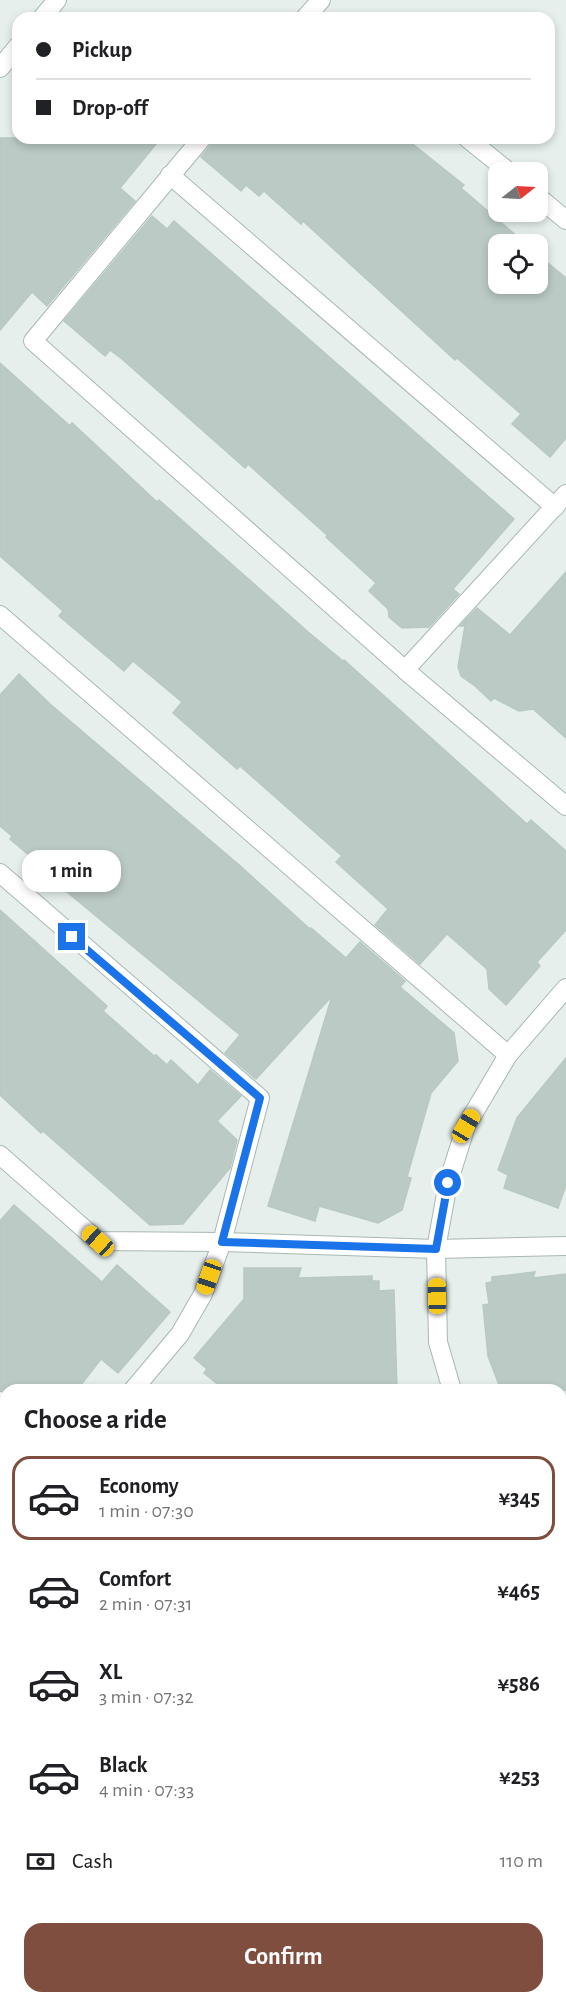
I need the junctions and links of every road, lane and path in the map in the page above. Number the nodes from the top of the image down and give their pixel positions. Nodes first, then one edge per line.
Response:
1 (12, 53) edge
2 (0, 68) edge
3 (197, 144) edge
4 (474, 144) edge
5 (496, 162) edge
6 (170, 175) junction
7 (548, 205) edge
8 (566, 220) edge
9 (560, 500) edge
10 (0, 615) edge
11 (405, 670) junction
12 (566, 806) edge
13 (0, 873) edge
14 (566, 988) edge
15 (508, 1055) junction
16 (0, 1155) edge
17 (222, 1242) junction
18 (566, 1246) edge
19 (436, 1249) junction
20 (138, 1384) edge
21 (450, 1384) edge

1 - 2 street
3 - 6 street
4 - 5 street
6 - 9 street
6 - 11 street
7 - 8 street
9 - 11 street
10 - 15 street
11 - 12 street
13 - 17 street
14 - 15 street
15 - 19 street
16 - 17 street
17 - 19 street
17 - 20 street
18 - 19 street
19 - 21 street

